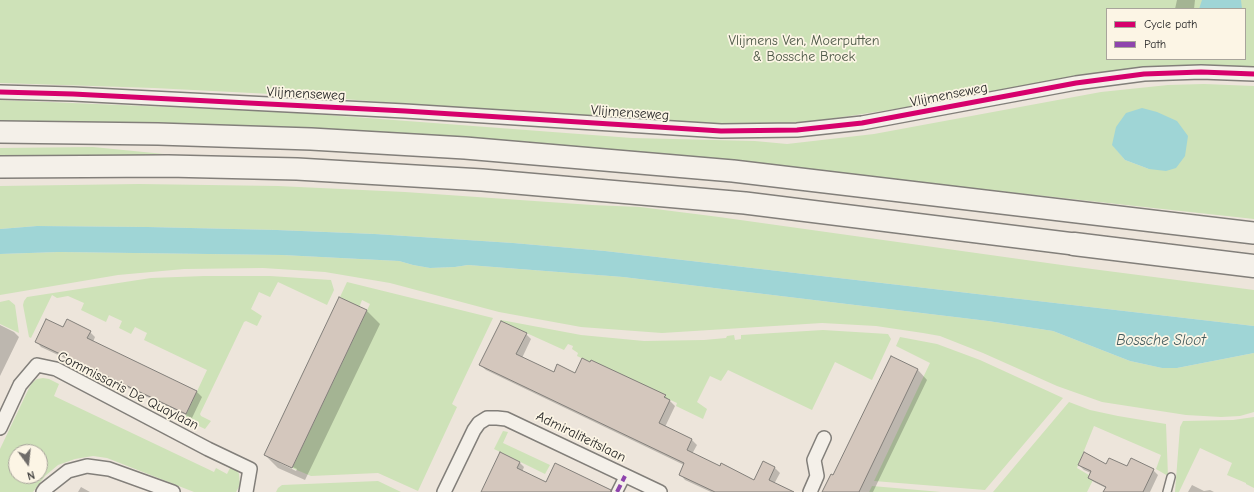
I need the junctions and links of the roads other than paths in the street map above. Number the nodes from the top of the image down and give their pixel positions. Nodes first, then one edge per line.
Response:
1 (1254, 74) edge
2 (0, 92) edge
3 (0, 132) edge
4 (0, 167) edge
5 (1254, 233) edge
6 (1074, 244) joint
7 (1254, 266) edge
8 (0, 428) edge
9 (824, 438) dead end
10 (624, 476) junction
11 (1171, 477) dead end
12 (43, 492) edge
13 (173, 492) edge
14 (246, 492) edge
15 (444, 492) edge
16 (617, 492) edge
17 (660, 492) edge
18 (810, 492) edge
19 (1167, 492) edge

1 - 2 street, Vlijmenseweg
3 - 5 main road
4 - 6 main road
6 - 7 highway
8 - 14 street, Commissaris De Quaylaan
9 - 18 street
10 - 15 street, Admiraliteitslaan
10 - 16 street
10 - 17 street, Admiraliteitslaan
11 - 19 lane
12 - 13 street

